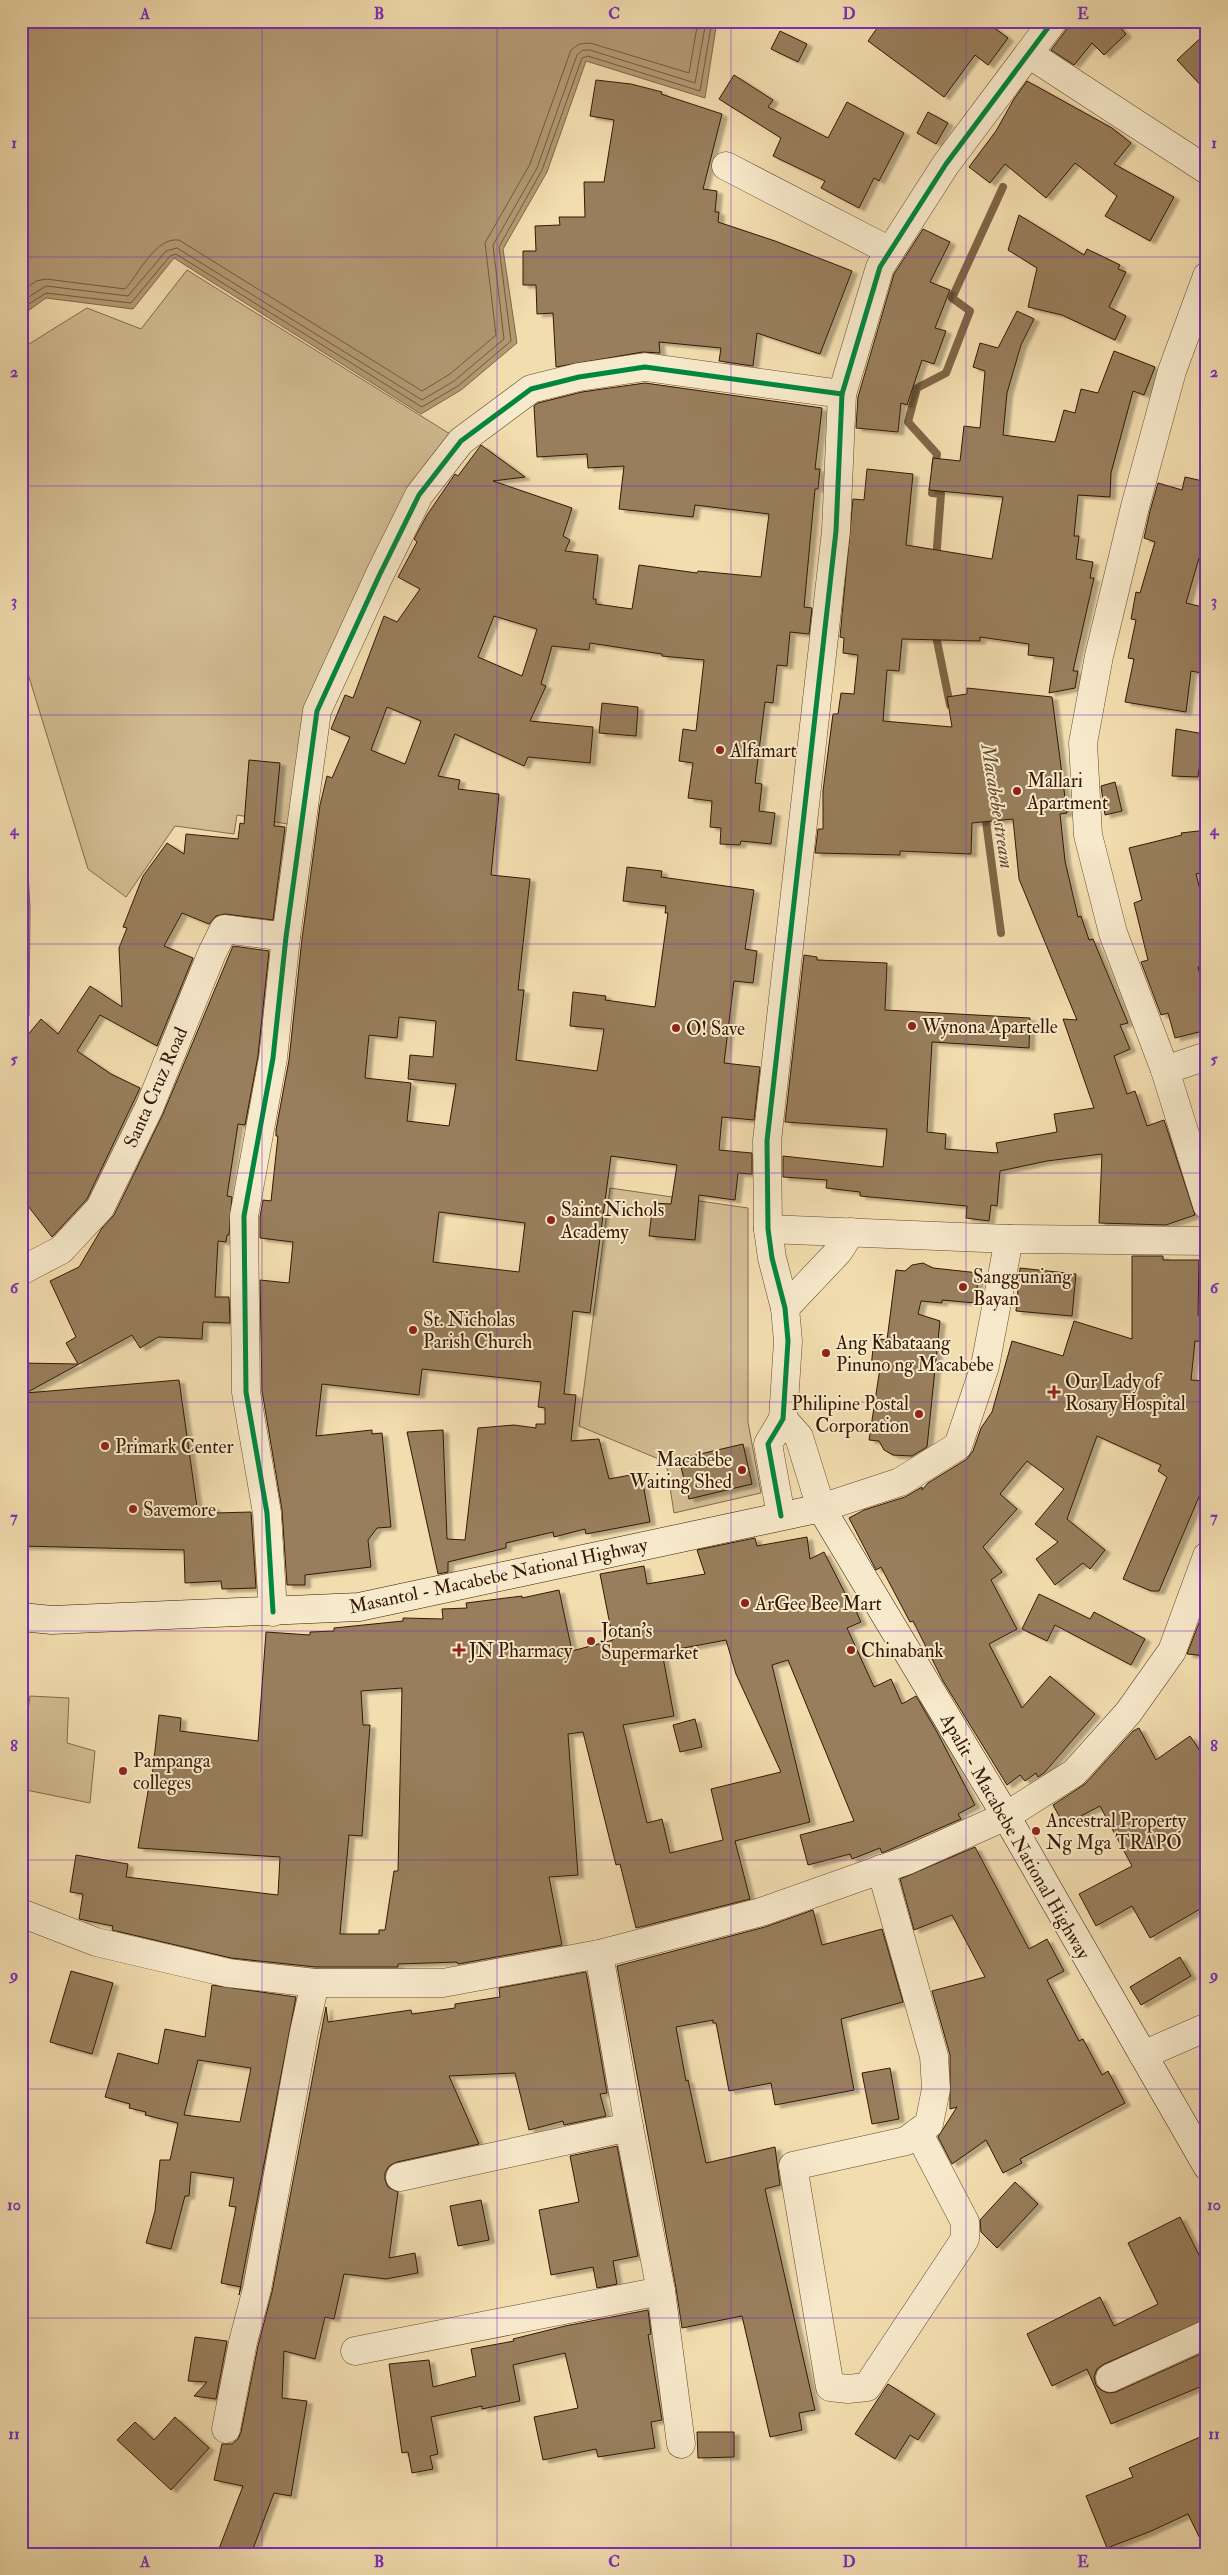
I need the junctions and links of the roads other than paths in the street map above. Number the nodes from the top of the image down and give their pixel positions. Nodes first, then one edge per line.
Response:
1 (1053, 21) edge
2 (1029, 54) junction
3 (726, 166) dead end
4 (1207, 170) edge
5 (890, 251) junction
6 (1207, 276) edge
7 (842, 394) junction
8 (286, 937) junction
9 (1207, 1056) edge
10 (1165, 1070) junction
11 (1207, 1205) edge
12 (768, 1229) junction
13 (851, 1232) junction
14 (1009, 1239) junction
15 (1207, 1240) edge
16 (21, 1271) edge
17 (785, 1308) junction
18 (783, 1419) junction
19 (821, 1508) junction
20 (781, 1516) junction
21 (1207, 1556) edge
22 (273, 1612) junction
23 (21, 1617) edge
24 (1006, 1816) junction
25 (881, 1869) junction
26 (21, 1914) edge
27 (599, 1954) junction
28 (315, 1983) junction
29 (1207, 2027) edge
30 (1143, 2055) junction
31 (629, 2127) junction
32 (918, 2132) junction
33 (1207, 2166) edge
34 (400, 2177) dead end
35 (661, 2291) junction
36 (1207, 2334) edge
37 (355, 2351) dead end
38 (1110, 2378) dead end
39 (226, 2429) dead end
40 (681, 2444) dead end

1 - 2 street
2 - 4 street
2 - 5 street
3 - 5 street
5 - 7 street
6 - 10 street
7 - 8 street
7 - 12 street
8 - 16 street, Santa Cruz Road
8 - 22 street
9 - 10 street
10 - 11 street
12 - 13 street
12 - 17 street
13 - 14 street
13 - 17 street
14 - 15 street
14 - 19 street, Masantol - Macabebe National Highway
17 - 18 street
18 - 19 street, Apalit - Macabebe National Highway
18 - 20 street
19 - 20 street, Masantol - Macabebe National Highway
19 - 24 street, Apalit - Macabebe National Highway
20 - 22 street, Masantol - Macabebe National Highway
21 - 24 street
22 - 23 street, Masantol - Macabebe National Highway
24 - 25 street
24 - 30 street, Apalit - Macabebe National Highway
25 - 27 street
25 - 32 street
26 - 28 street
27 - 28 street
27 - 31 street
28 - 39 street
29 - 30 street
30 - 33 street, Apalit - Macabebe National Highway
31 - 34 street
31 - 35 street
32 - 32 street
35 - 37 street
35 - 40 street
36 - 38 street

